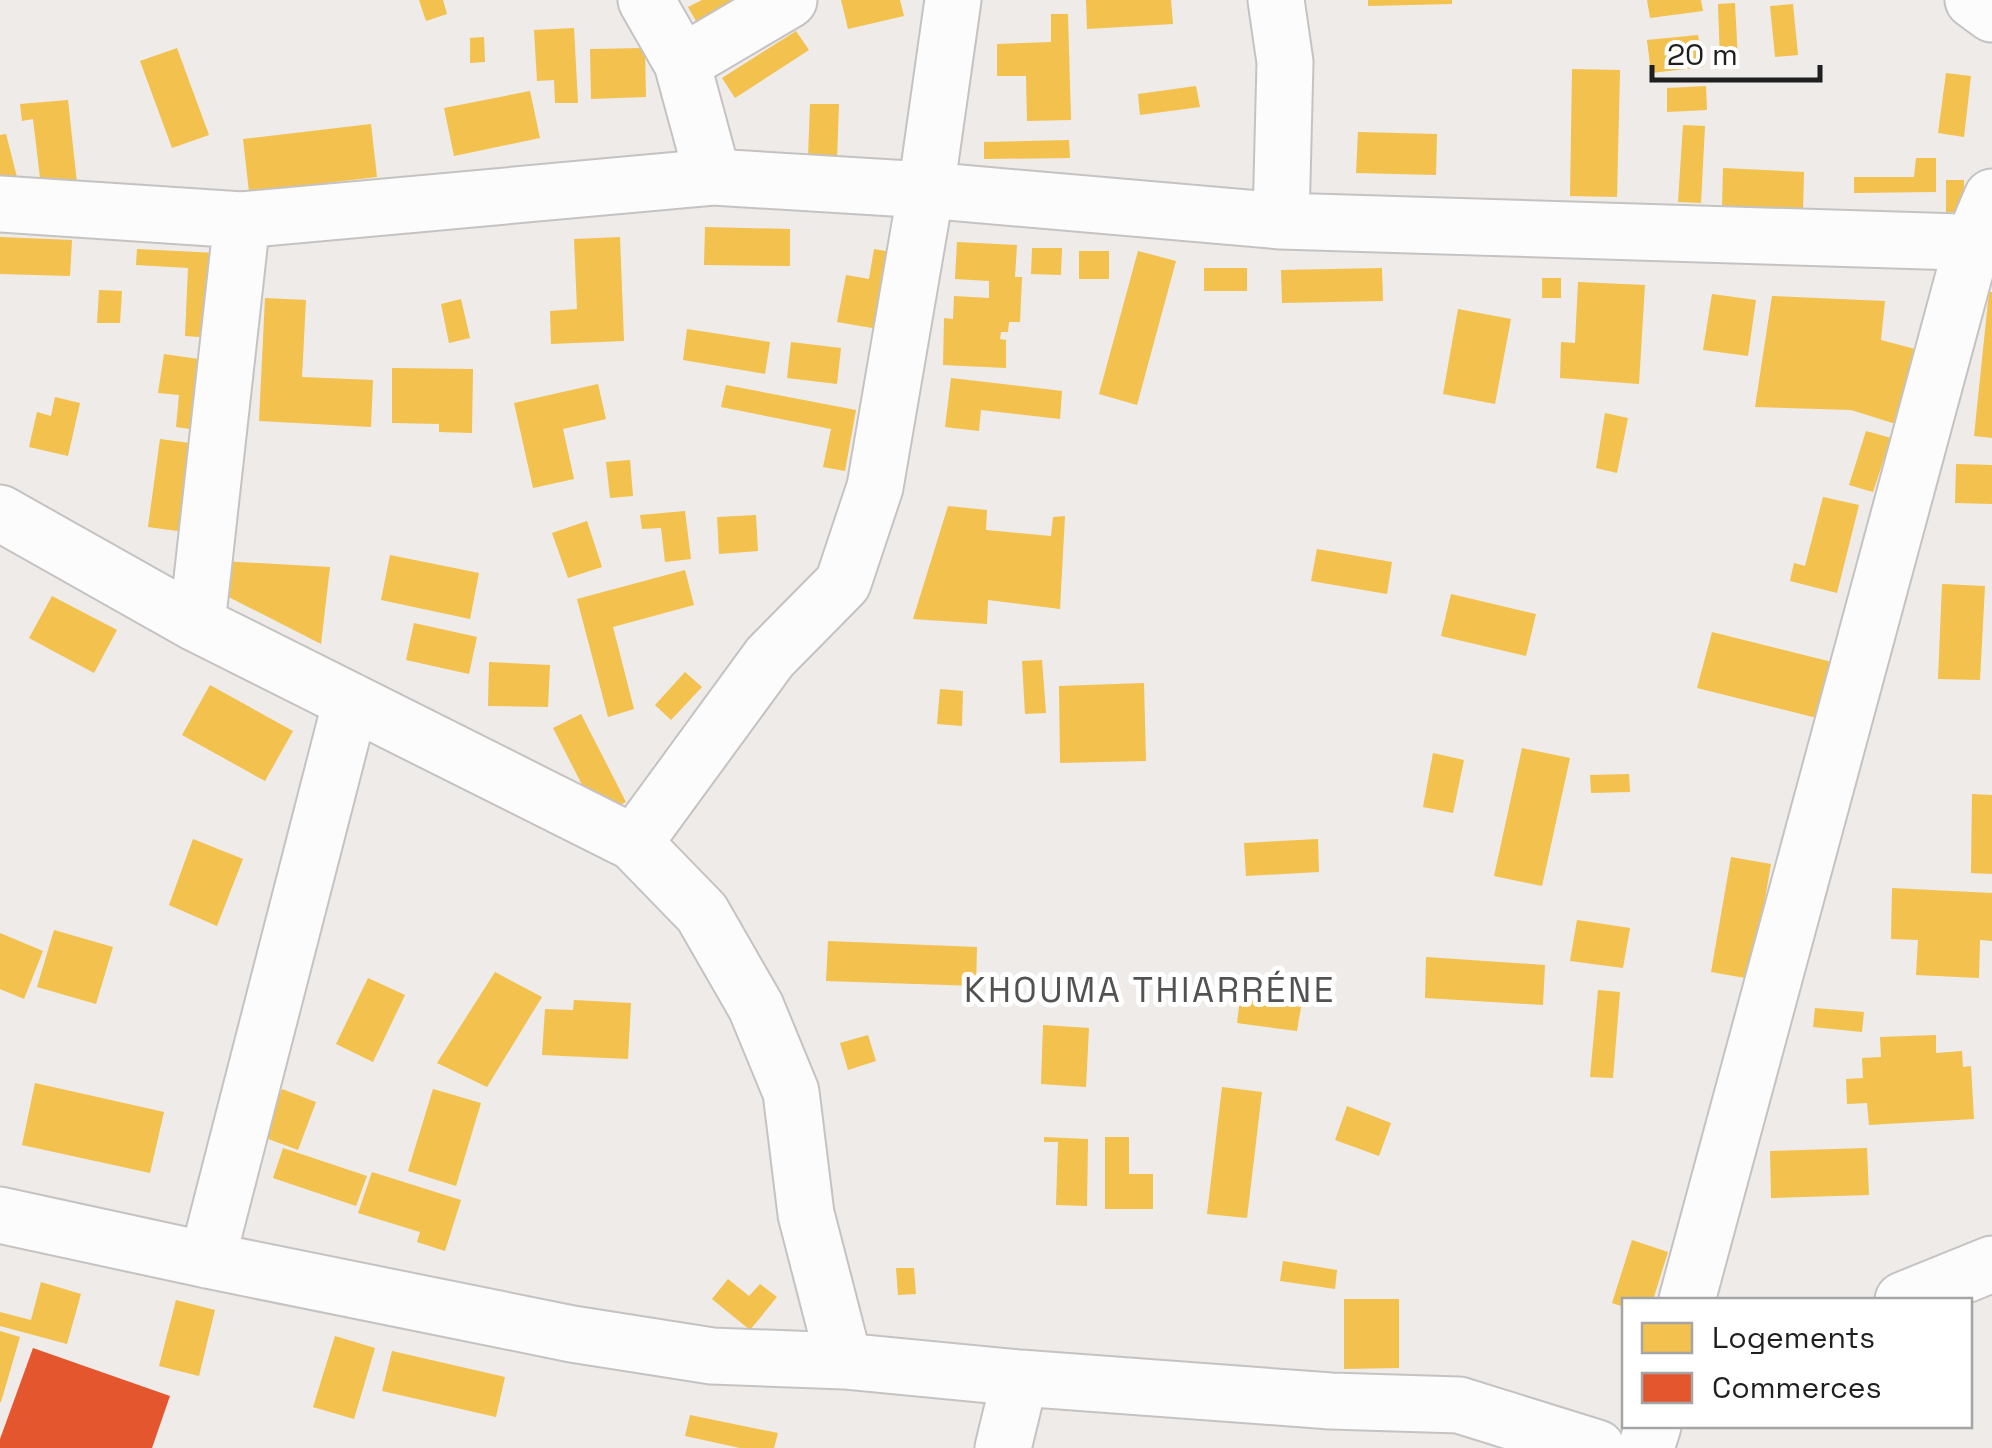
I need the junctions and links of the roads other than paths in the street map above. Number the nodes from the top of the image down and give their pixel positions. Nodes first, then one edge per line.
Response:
1 (646, 0) edge
2 (789, 0) edge
3 (954, 0) edge
4 (1276, 0) edge
5 (1973, 0) edge
6 (1992, 14) edge
7 (682, 64) junction
8 (713, 177) junction
9 (926, 190) junction
10 (0, 204) edge
11 (242, 220) junction
12 (1281, 221) junction
13 (1986, 228) edge
14 (0, 514) edge
15 (197, 624) junction
16 (351, 701) junction
17 (634, 842) junction
18 (0, 1215) edge
19 (207, 1260) junction
20 (1992, 1264) edge
21 (1689, 1298) edge
22 (1909, 1298) edge
23 (844, 1361) junction
24 (1020, 1378) junction
25 (1003, 1448) edge
26 (1597, 1448) edge

1 - 7 street
2 - 7 street
3 - 9 street
4 - 12 street
5 - 6 street
7 - 8 street
8 - 9 street
8 - 11 street
9 - 12 street
9 - 17 street
10 - 11 street
11 - 15 street
12 - 13 street
13 - 21 street
14 - 15 street
15 - 16 street
16 - 17 street
16 - 19 street
17 - 23 street
18 - 19 street
19 - 23 street
20 - 22 street
23 - 24 street
24 - 25 street
24 - 26 street

